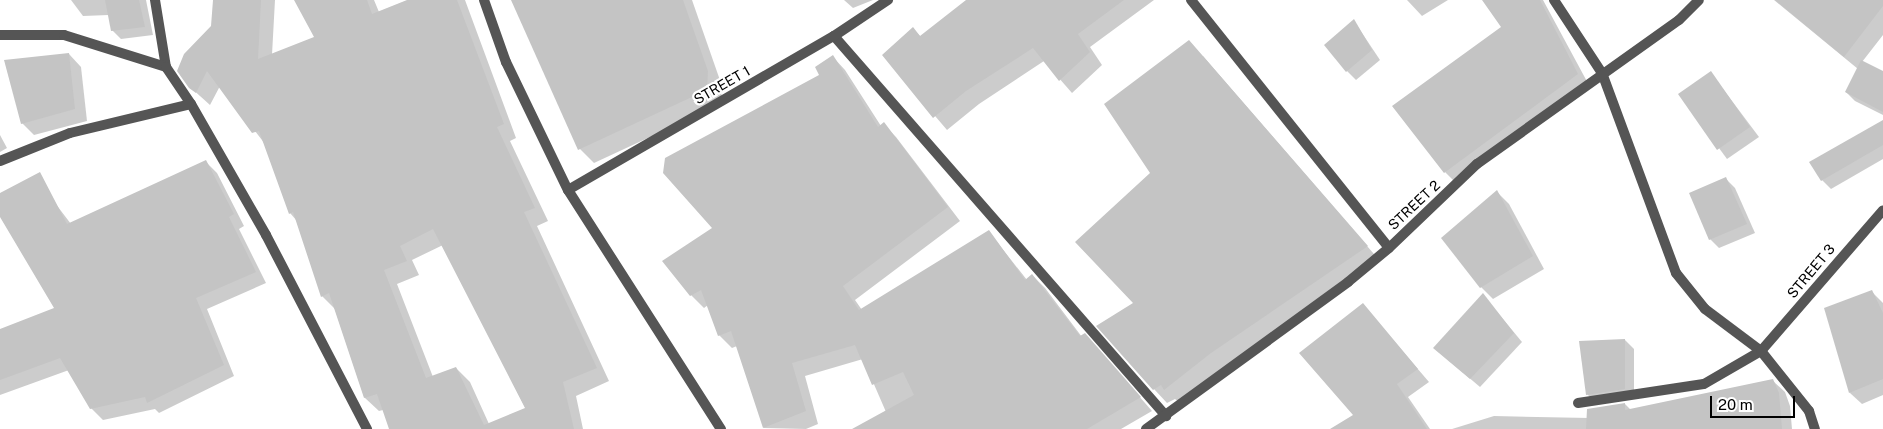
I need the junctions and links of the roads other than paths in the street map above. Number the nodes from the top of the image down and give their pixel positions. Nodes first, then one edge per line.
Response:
1 (155, 0) edge
2 (484, 0) edge
3 (888, 0) edge
4 (1191, 0) edge
5 (1554, 0) edge
6 (1699, 0) edge
7 (0, 35) edge
8 (834, 36) junction
9 (166, 67) junction
10 (1602, 73) junction
11 (191, 104) junction
12 (0, 161) edge
13 (568, 190) junction
14 (1883, 210) edge
15 (1389, 248) junction
16 (1761, 351) junction
17 (1578, 403) dead end
18 (1166, 416) junction
19 (367, 429) edge
20 (721, 429) edge
21 (1146, 429) edge
22 (1815, 429) edge

1 - 9 street
2 - 13 street
3 - 8 street, STREET 1
4 - 15 street
5 - 10 street
6 - 10 street, STREET 2
7 - 9 street
8 - 13 street, STREET 1
8 - 18 street
9 - 11 street
10 - 15 street, STREET 2
10 - 16 street
11 - 12 street
11 - 19 street
13 - 20 street
14 - 16 street, STREET 3
15 - 18 street, STREET 2
16 - 17 street, STREET 3
16 - 22 street
18 - 21 street, STREET 2

